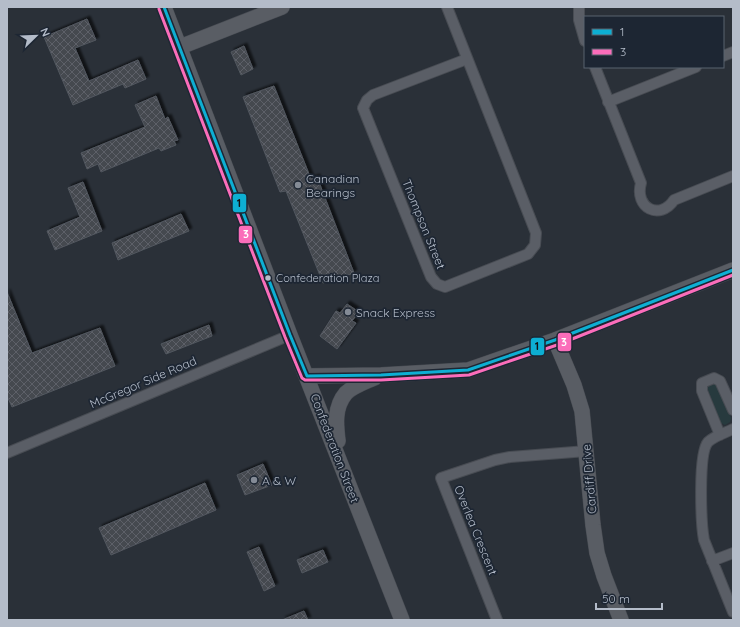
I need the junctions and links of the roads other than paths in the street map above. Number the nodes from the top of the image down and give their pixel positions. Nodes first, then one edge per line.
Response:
1 (164, 7) edge
2 (282, 7) edge
3 (447, 7) edge
4 (579, 7) edge
5 (584, 38) edge
6 (180, 47) junction
7 (467, 59) junction
8 (595, 68) edge
9 (693, 68) edge
10 (608, 102) junction
11 (733, 176) edge
12 (733, 270) edge
13 (290, 335) junction
14 (555, 340) junction
15 (381, 375) junction
16 (307, 376) junction
17 (733, 410) edge
18 (733, 429) edge
19 (720, 435) junction
20 (587, 451) junction
21 (7, 452) edge
22 (341, 463) junction
23 (733, 552) edge
24 (712, 561) junction
25 (733, 612) edge
26 (402, 620) edge
27 (497, 620) edge
28 (621, 620) edge

1 - 6 street, Confederation Street
2 - 6 street
3 - 7 street, Thompson Street
4 - 5 street
6 - 13 street, Confederation Street
7 - 7 street, Thompson Street
8 - 10 street
9 - 10 street
10 - 11 street
12 - 14 street
13 - 16 street, Confederation Street
13 - 21 street, McGregor Side Road
14 - 15 street
14 - 20 street, Cardiff Drive
15 - 16 street
15 - 22 street
16 - 22 street, Confederation Street
17 - 19 street
18 - 19 street
19 - 24 street
20 - 27 street, Overlea Crescent
20 - 28 street, Cardiff Drive
22 - 26 street, Confederation Street
23 - 24 street
24 - 25 street

